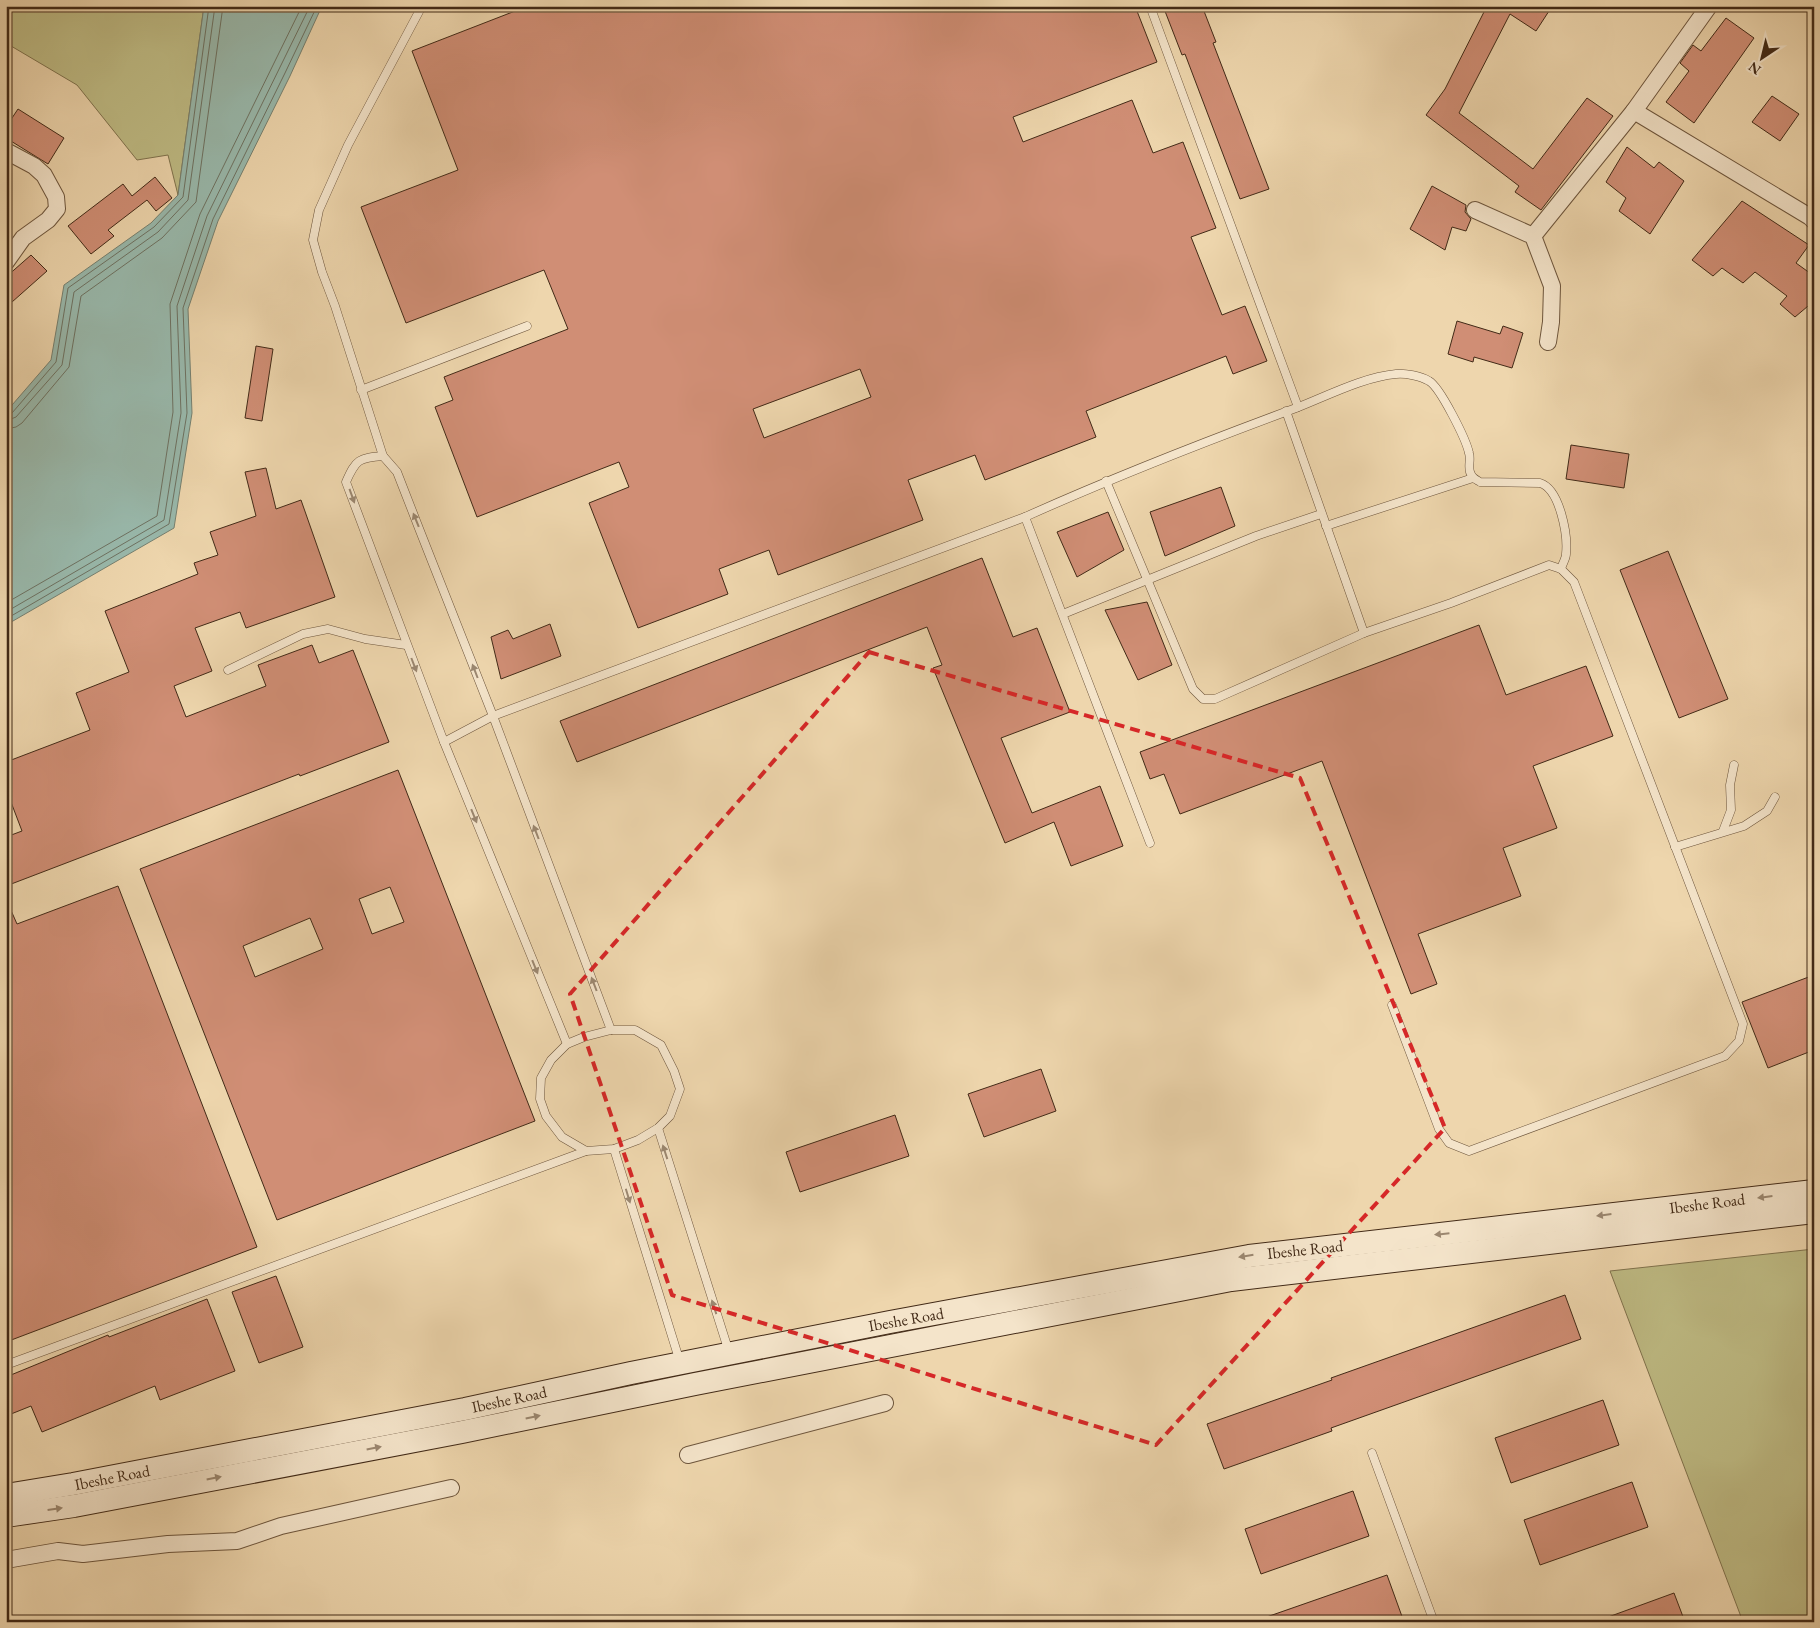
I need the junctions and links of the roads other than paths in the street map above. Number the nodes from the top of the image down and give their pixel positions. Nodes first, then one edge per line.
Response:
1 (422, 6) edge
2 (1150, 6) edge
3 (1709, 6) edge
4 (1634, 111) junction
5 (6, 151) edge
6 (1475, 210) dead end
7 (1813, 217) edge
8 (1533, 236) junction
9 (6, 262) edge
10 (527, 326) dead end
11 (1548, 342) dead end
12 (361, 390) junction
13 (1298, 407) junction
14 (1286, 411) junction
15 (383, 456) junction
16 (1474, 478) junction
17 (1106, 481) junction
18 (1321, 514) junction
19 (1025, 517) junction
20 (1326, 526) junction
21 (1561, 569) junction
22 (1148, 580) junction
23 (1063, 614) junction
24 (1364, 633) junction
25 (406, 645) junction
26 (228, 670) dead end
27 (493, 716) junction
28 (444, 742) junction
29 (1734, 765) dead end
30 (1776, 797) dead end
31 (1724, 832) junction
32 (1150, 842) dead end
33 (1675, 846) junction
34 (1392, 1005) dead end
35 (611, 1030) junction
36 (566, 1044) junction
37 (658, 1128) junction
38 (614, 1149) junction
39 (586, 1151) junction
40 (1814, 1191) edge
41 (1814, 1212) edge
42 (729, 1354) junction
43 (681, 1363) junction
44 (6, 1365) edge
45 (885, 1403) dead end
46 (1372, 1453) dead end
47 (688, 1455) dead end
48 (451, 1488) dead end
49 (6, 1495) edge
50 (6, 1516) edge
51 (6, 1560) edge
52 (1434, 1622) edge

1 - 12 lane
2 - 13 lane
3 - 4 street
4 - 7 street
4 - 8 street
5 - 9 street
6 - 8 street
8 - 11 street
10 - 12 lane
12 - 15 lane
13 - 14 lane
13 - 16 lane
14 - 17 lane
14 - 18 lane
15 -> 25 lane
27 -> 15 lane
16 - 20 lane
16 - 21 lane
17 - 19 lane
17 - 22 lane
18 - 20 lane
18 - 22 lane
19 - 23 lane
19 - 27 lane
20 - 24 lane
21 - 24 lane
21 - 33 lane
22 - 23 lane
22 - 24 lane
23 - 32 lane
25 - 26 lane
25 -> 28 lane
27 - 28 lane
35 -> 27 lane
28 -> 36 lane
29 - 31 lane
30 - 31 lane
31 - 33 lane
33 - 34 lane
35 - 36 lane
35 - 37 lane
36 - 39 lane
37 - 38 lane
42 -> 37 lane
38 - 39 lane
38 -> 43 lane
39 - 44 lane
40 -> 42 main road, Ibeshe Road
50 -> 41 main road, Ibeshe Road
42 - 43 main road, Ibeshe Road
43 - 49 main road, Ibeshe Road
45 - 47 street
46 - 52 lane
48 - 51 street

